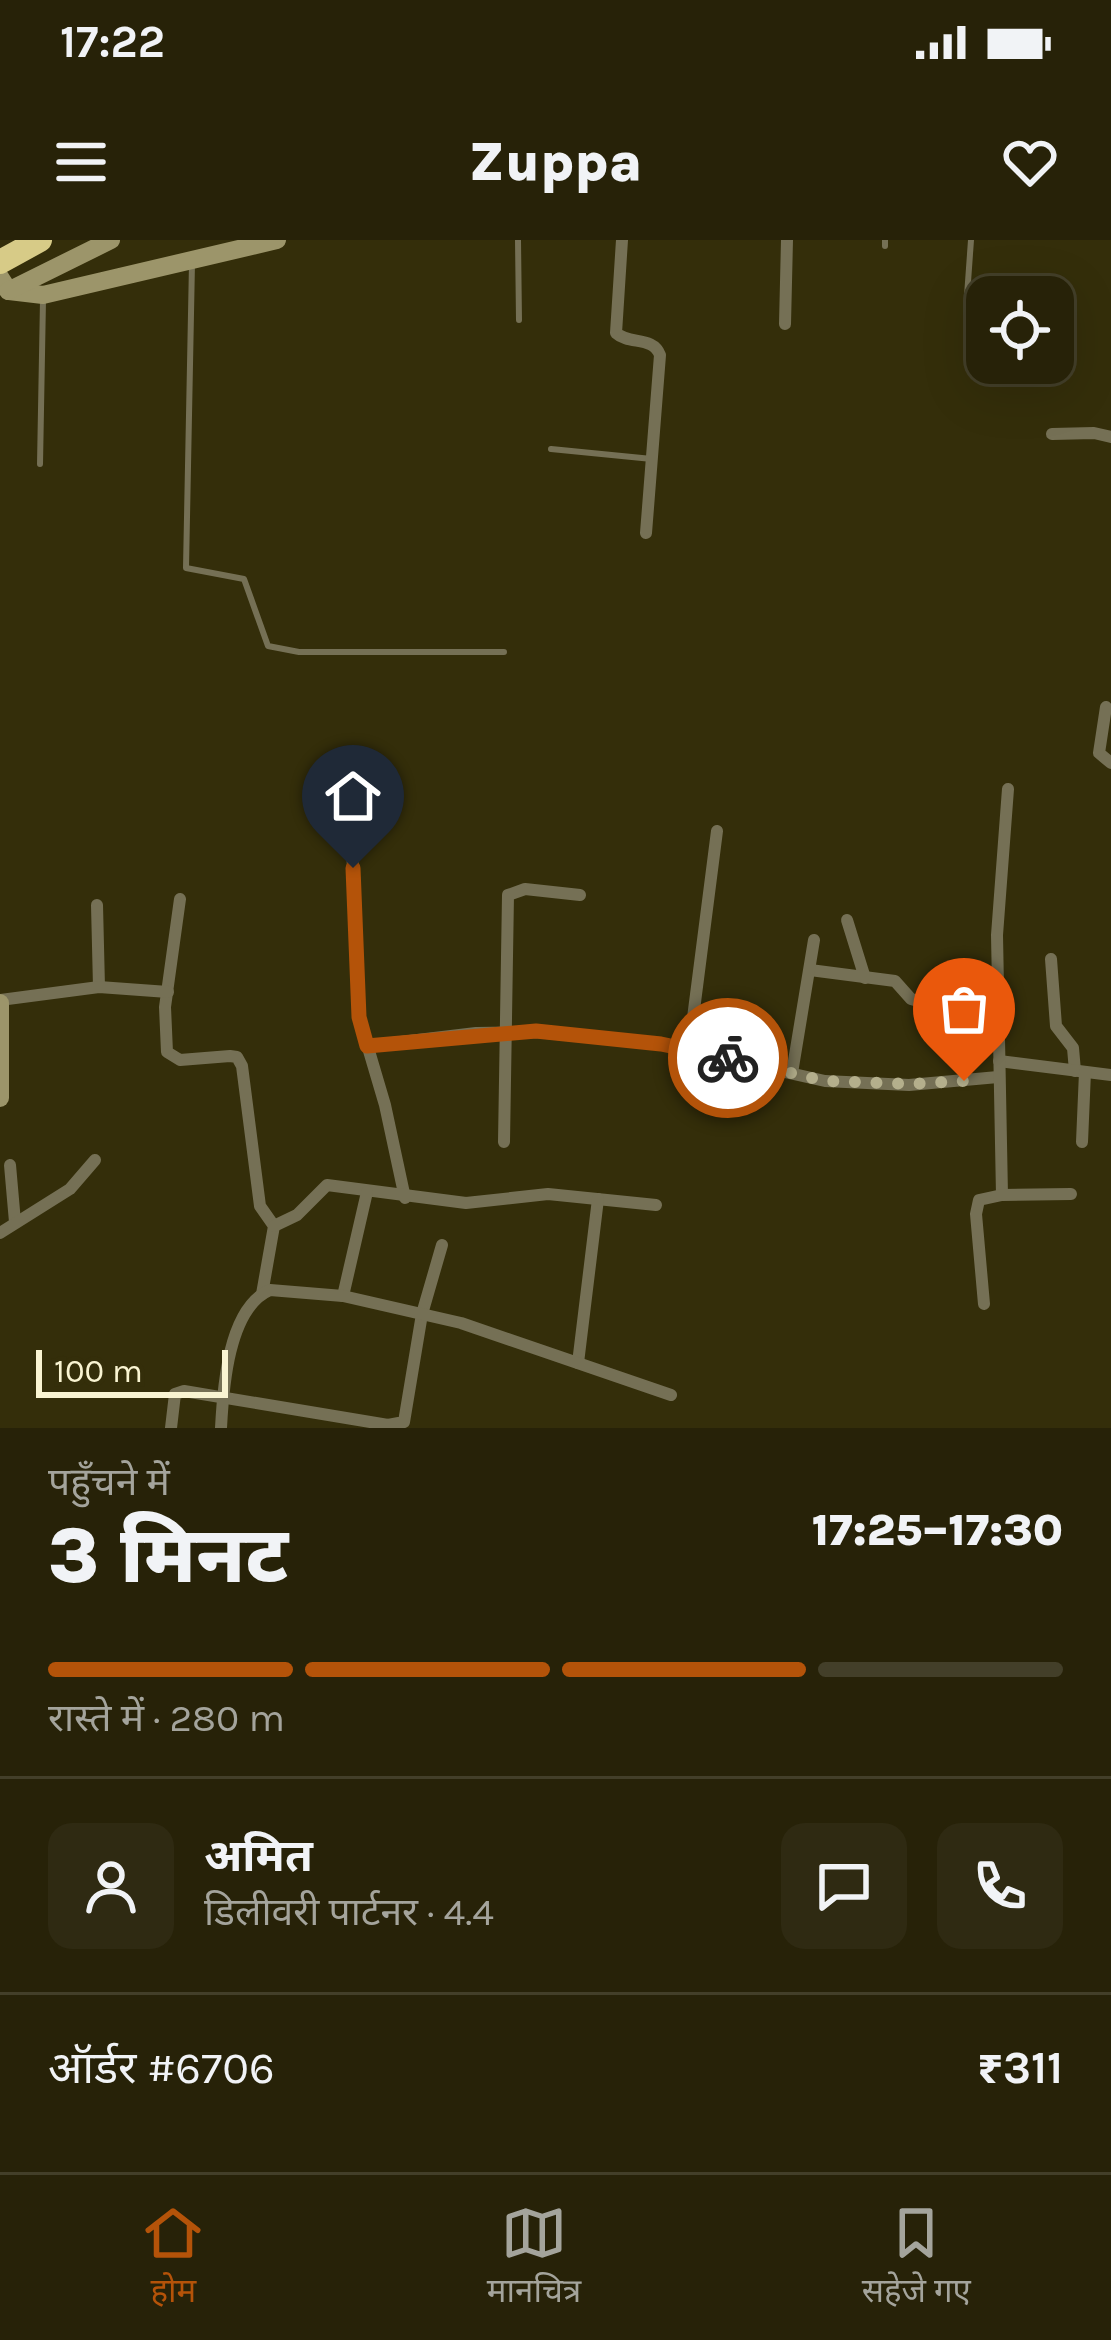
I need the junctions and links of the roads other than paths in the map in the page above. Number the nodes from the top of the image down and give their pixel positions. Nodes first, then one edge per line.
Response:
1 (40, 240) edge
2 (111, 240) edge
3 (277, 240) edge
4 (518, 240) edge
5 (622, 240) edge
6 (788, 240) edge
7 (971, 240) edge
8 (192, 260) junction
9 (0, 262) edge
10 (968, 276) edge
11 (3, 288) edge
12 (43, 295) junction
13 (519, 320) dead end
14 (785, 324) dead end
15 (1052, 434) dead end
16 (1111, 437) edge
17 (551, 449) dead end
18 (652, 459) junction
19 (40, 464) dead end
20 (646, 533) dead end
21 (504, 652) dead end
22 (1106, 706) dead end
23 (1111, 763) edge
24 (1008, 788) dead end
25 (351, 822) dead end
26 (717, 831) dead end
27 (580, 895) dead end
28 (180, 899) dead end
29 (97, 905) dead end
30 (847, 920) dead end
31 (814, 940) dead end
32 (1051, 959) dead end
33 (810, 970) junction
34 (865, 978) junction
35 (99, 987) junction
36 (168, 992) junction
37 (0, 1002) edge
38 (998, 1007) junction
39 (503, 1031) junction
40 (367, 1046) junction
41 (689, 1049) junction
42 (999, 1061) junction
43 (1080, 1071) junction
44 (792, 1073) junction
45 (1111, 1075) edge
46 (998, 1077) junction
47 (0, 1098) edge
48 (504, 1142) dead end
49 (1082, 1142) dead end
50 (95, 1160) dead end
51 (10, 1166) dead end
52 (367, 1192) junction
53 (1071, 1194) dead end
54 (1002, 1195) junction
55 (405, 1198) junction
56 (598, 1199) junction
57 (656, 1205) dead end
58 (15, 1222) junction
59 (274, 1226) junction
60 (0, 1232) edge
61 (442, 1245) dead end
62 (262, 1294) junction
63 (343, 1296) junction
64 (984, 1304) dead end
65 (422, 1314) junction
66 (578, 1363) junction
67 (671, 1395) dead end
68 (222, 1396) junction
69 (171, 1428) edge
70 (221, 1428) edge

1 - 9 highway
2 - 11 street
3 - 8 street
4 - 13 lane
5 - 18 street
6 - 14 street
7 - 10 lane
8 - 12 street
8 - 21 lane
11 - 12 street
12 - 19 lane
15 - 16 street
17 - 18 lane
18 - 20 street
22 - 23 street
24 - 38 street
25 - 40 street
26 - 41 street
27 - 39 street
28 - 36 street
29 - 35 street
30 - 34 street
31 - 33 street
32 - 43 street
33 - 34 street
33 - 44 street
34 - 38 street
35 - 36 street
35 - 37 street
36 - 59 street
37 - 47 street
38 - 42 street
39 - 40 street
39 - 41 street
39 - 48 street
40 - 55 street
41 - 44 street
42 - 43 street
42 - 46 street
43 - 45 street
43 - 49 street
44 - 46 street
46 - 54 street
50 - 58 street
51 - 58 street
52 - 55 street
52 - 59 street
52 - 63 street
53 - 54 street
54 - 64 street
55 - 56 street
56 - 57 street
56 - 66 street
58 - 60 street
59 - 62 street
61 - 65 street
62 - 63 street
62 - 68 street
63 - 65 street
65 - 66 street
65 - 68 street
66 - 67 street
68 - 69 street
68 - 70 street

